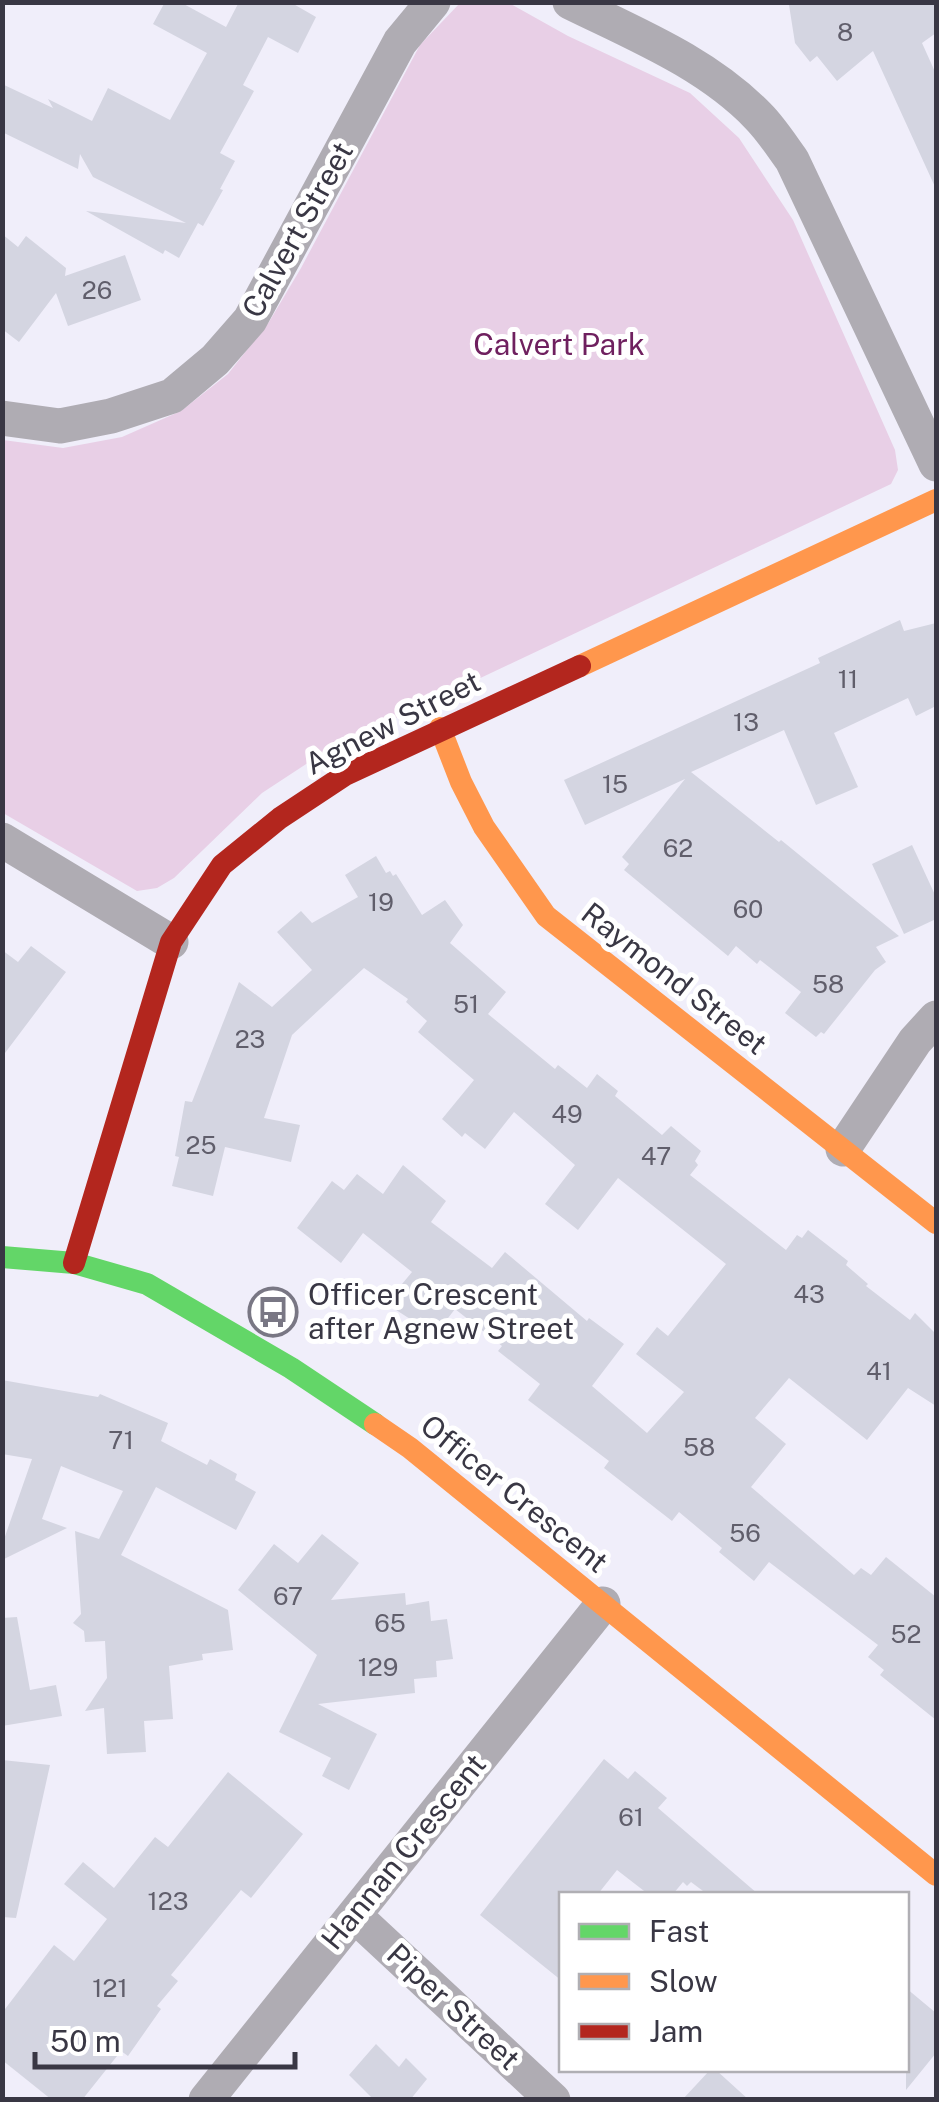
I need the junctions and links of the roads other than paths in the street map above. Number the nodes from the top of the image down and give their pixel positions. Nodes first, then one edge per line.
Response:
1 (433, 2) edge
2 (570, 2) edge
3 (2, 418) edge
4 (936, 464) edge
5 (936, 500) edge
6 (440, 728) junction
7 (2, 840) edge
8 (171, 942) junction
9 (936, 1018) edge
10 (843, 1149) junction
11 (936, 1223) edge
12 (2, 1256) edge
13 (74, 1263) junction
14 (603, 1604) junction
15 (936, 1874) edge
16 (354, 1915) junction
17 (206, 2100) edge
18 (553, 2100) edge

1 - 3 street, Calvert Street
2 - 4 street
5 - 6 street, Agnew Street
6 - 8 street, Agnew Street
6 - 10 street, Raymond Street
7 - 8 street
8 - 13 street, Agnew Street
9 - 10 street
10 - 11 street, Raymond Street
12 - 13 street, Officer Crescent
13 - 14 street, Officer Crescent
14 - 15 street, Officer Crescent
14 - 16 street, Hannan Crescent
16 - 17 street, Hannan Crescent
16 - 18 street, Piper Street

